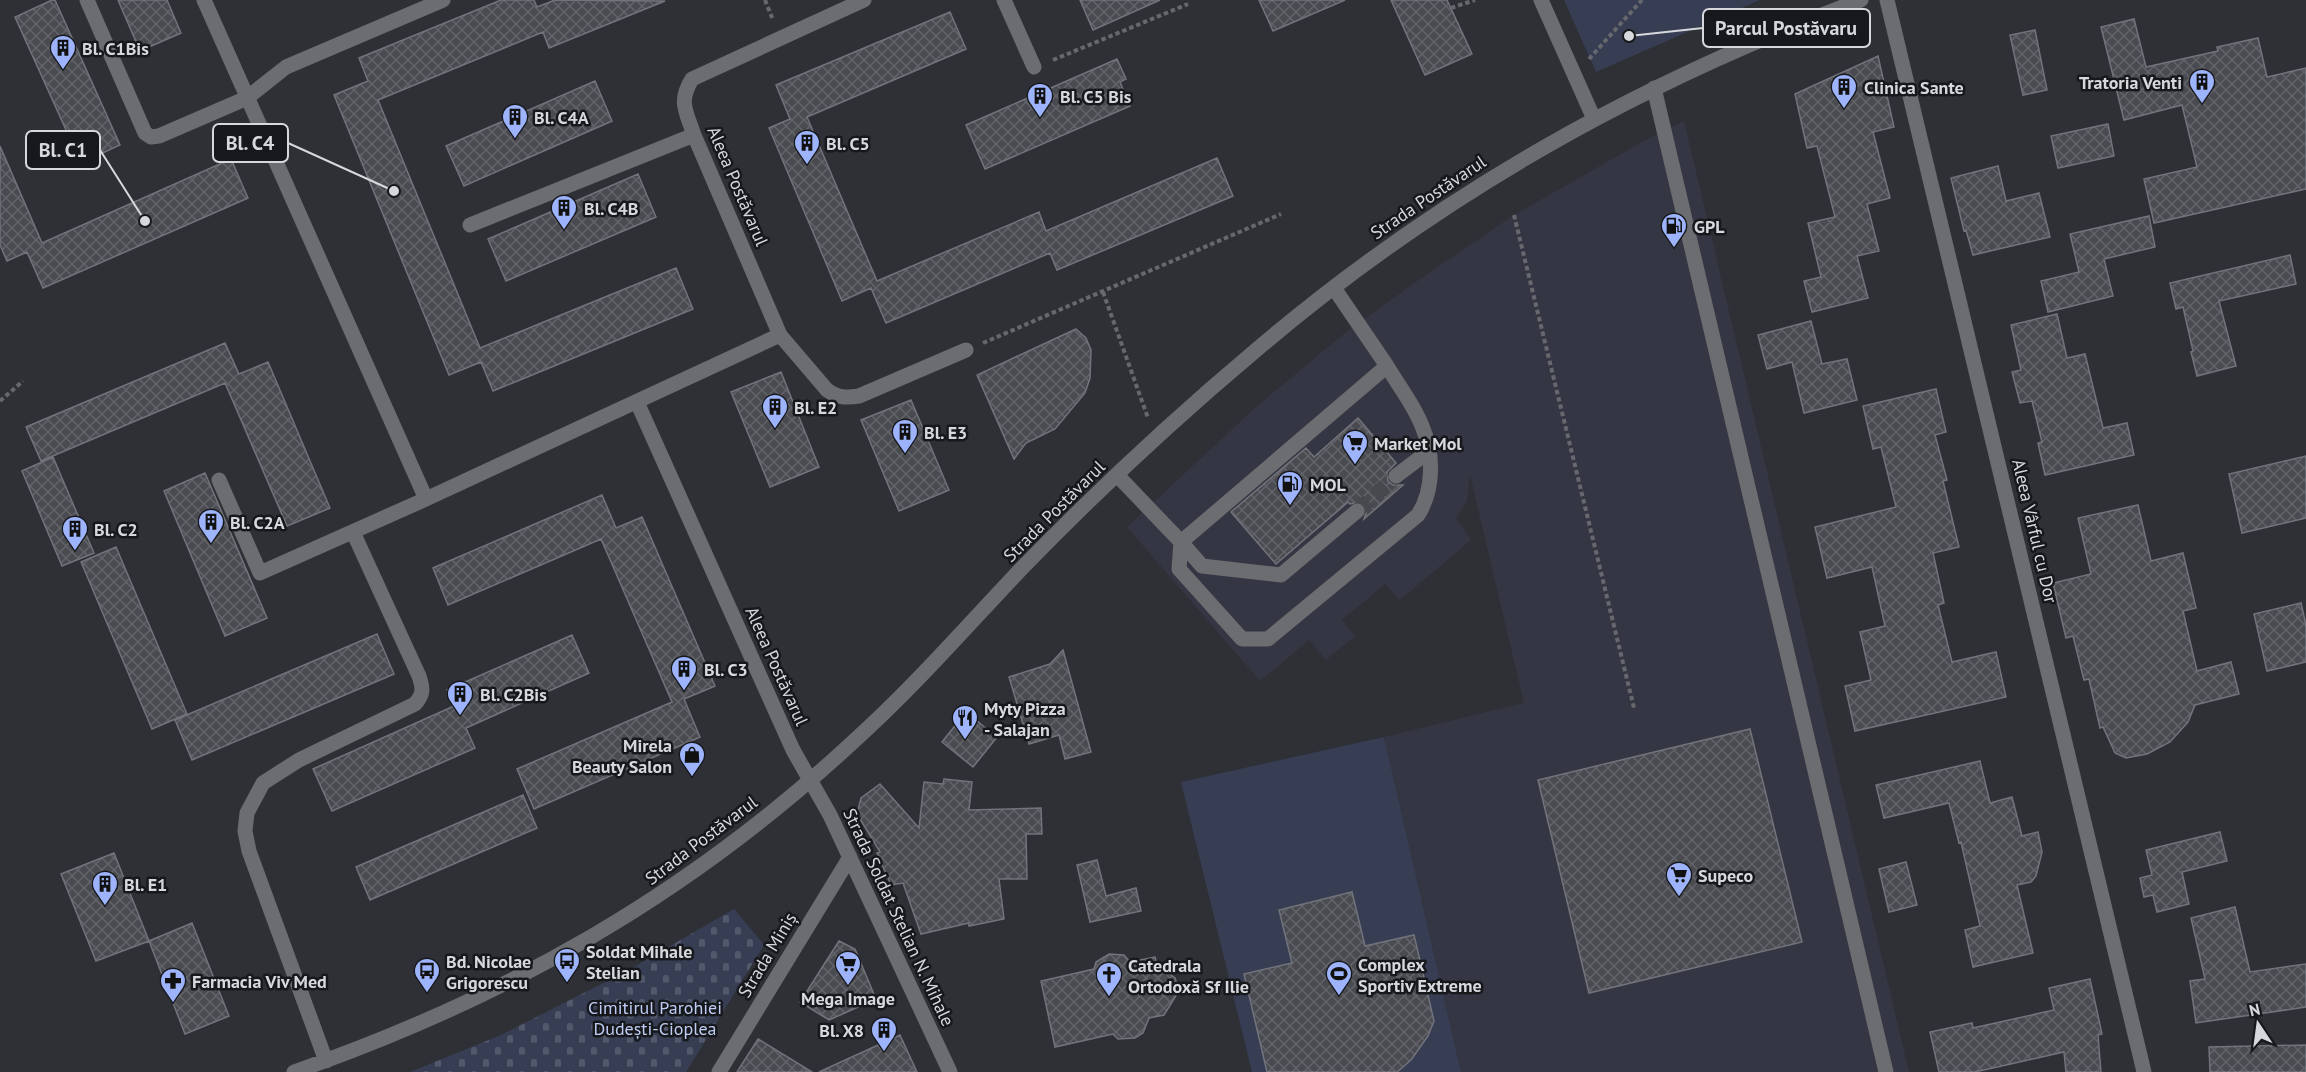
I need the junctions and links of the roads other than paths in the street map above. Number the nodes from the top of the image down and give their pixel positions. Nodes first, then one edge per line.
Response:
1 (87, 0) edge
2 (442, 0) edge
3 (864, 0) edge
4 (1004, 0) edge
5 (1541, 0) edge
6 (1861, 0) edge
7 (1887, 0) edge
8 (209, 3) edge
9 (1034, 67) road end
10 (1654, 87) junction
11 (247, 98) junction
12 (1594, 119) junction
13 (694, 135) junction
14 (470, 225) dead end
15 (1334, 288) junction
16 (780, 335) junction
17 (966, 350) road end
18 (1387, 366) junction
19 (637, 402) junction
20 (1429, 451) junction
21 (1117, 475) junction
22 (1396, 477) tunnel mouth
23 (219, 480) dead end
24 (426, 499) junction
25 (1357, 511) tunnel mouth
26 (353, 532) junction
27 (1181, 542) junction
28 (810, 781) junction
29 (850, 857) junction
30 (326, 1061) junction
31 (294, 1072) edge
32 (719, 1072) edge
33 (950, 1072) edge
34 (1886, 1072) edge
35 (2144, 1072) edge

1 - 11 street
2 - 11 street
3 - 13 street, Aleea Postăvarul
4 - 9 street
5 - 12 street
6 - 10 street, Strada Postăvarul
7 - 35 street, Aleea Vârful cu Dor
8 - 11 street
10 - 12 street, Strada Postăvarul
10 - 34 street
11 - 24 street
12 - 15 street, Strada Postăvarul
13 - 14 street
13 - 16 street, Aleea Postăvarul
15 - 18 street
15 - 21 street, Strada Postăvarul
16 - 17 street, Aleea Postăvarul
16 - 19 street
18 - 20 street
18 - 27 street
19 - 24 street
19 - 28 street, Aleea Postăvarul
20 - 22 street
20 - 27 street
21 - 27 street
21 - 28 street, Strada Postăvarul
23 - 26 street
24 - 26 street
25 - 27 street
26 - 30 street
28 - 29 street, Strada Soldat Stelian N. Mihale
28 - 30 street, Strada Postăvarul
29 - 32 street, Strada Miniș
29 - 33 street, Strada Soldat Stelian N. Mihale
30 - 31 street, Strada Postăvarul

